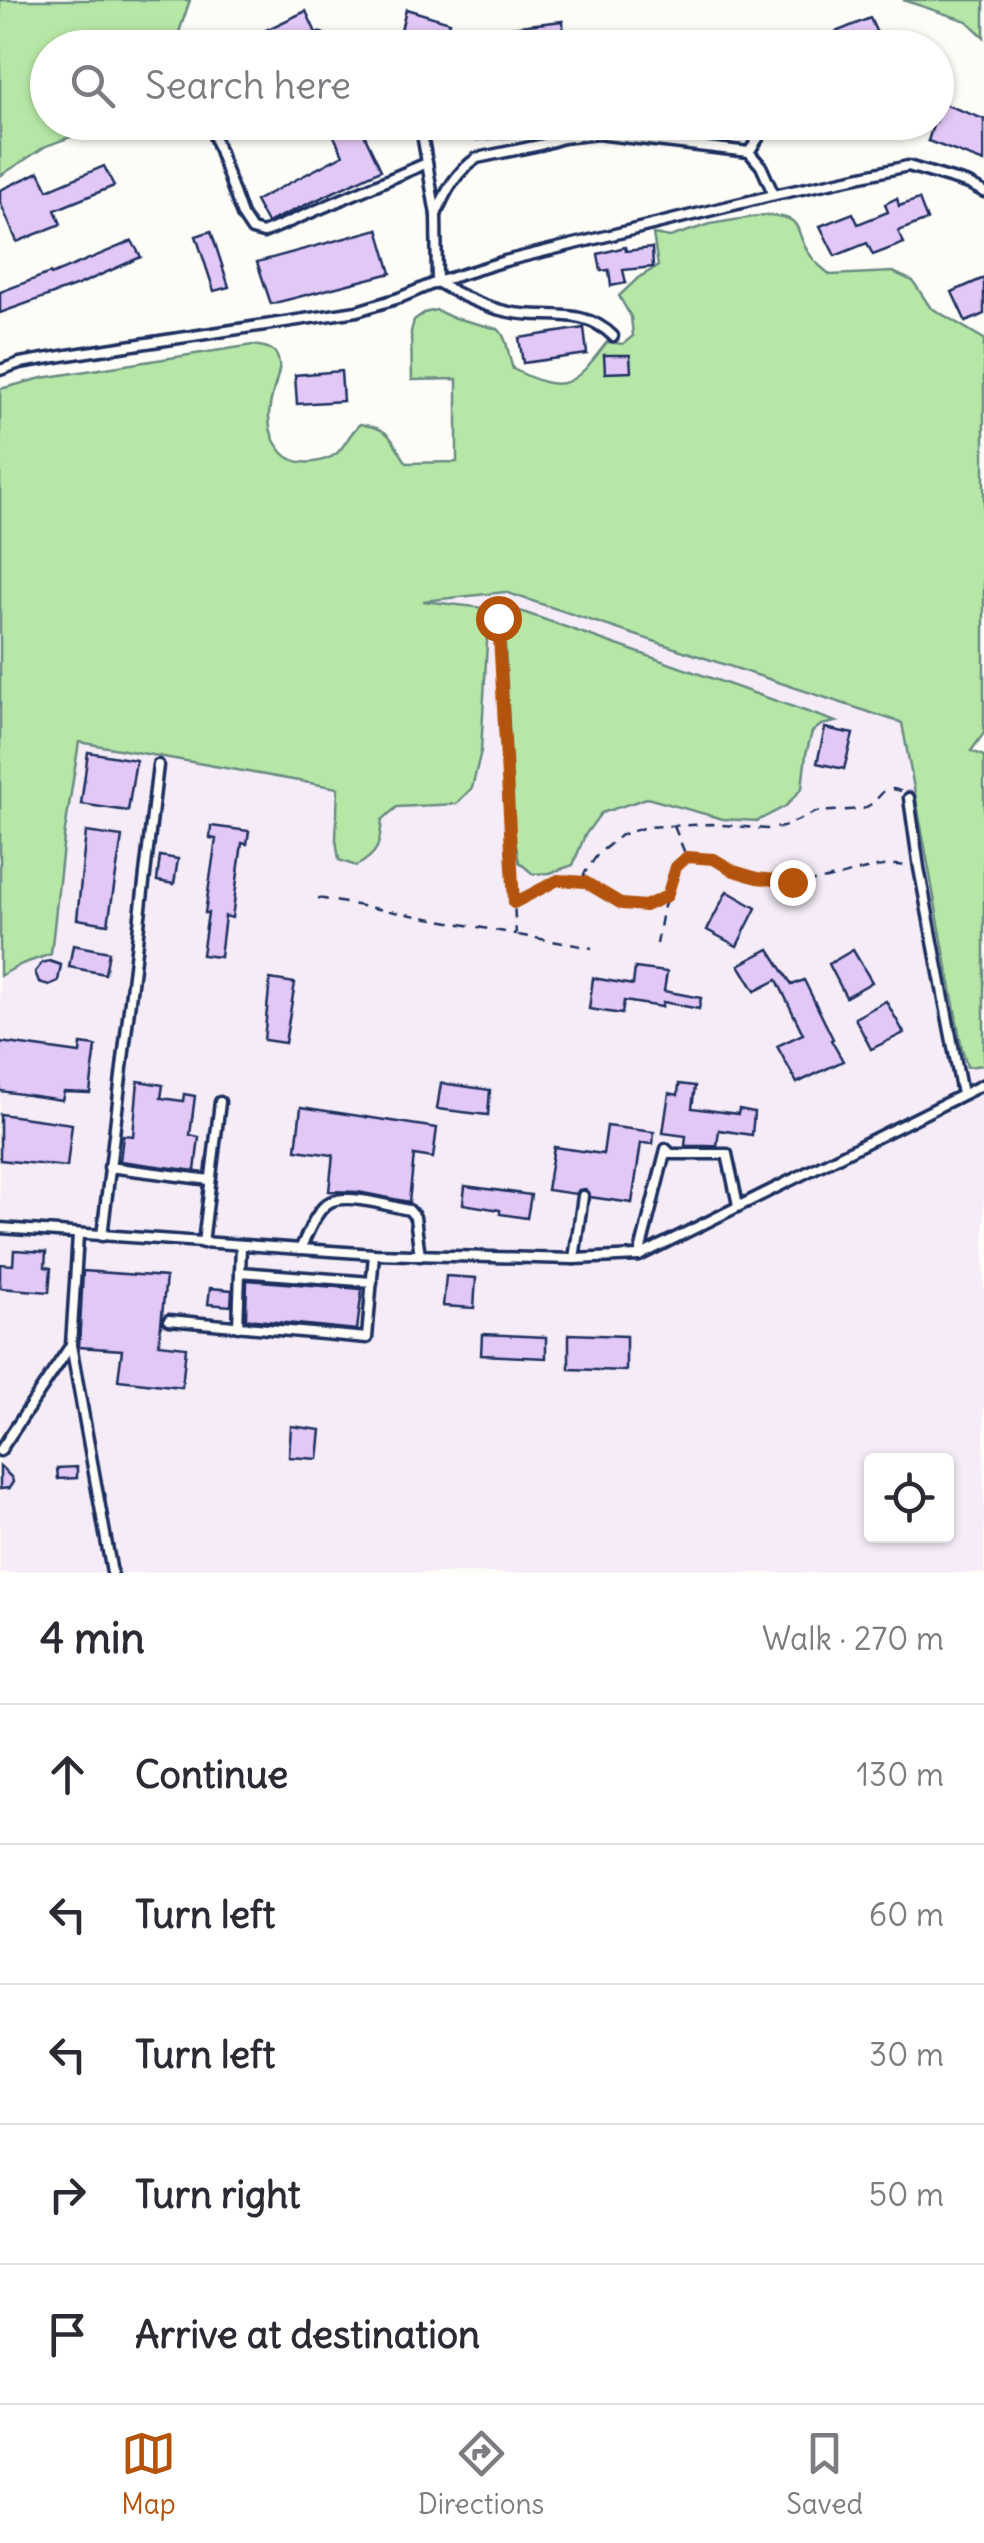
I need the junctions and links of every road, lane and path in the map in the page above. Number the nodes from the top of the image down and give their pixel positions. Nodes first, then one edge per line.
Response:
1 (215, 140) edge
2 (423, 140) edge
3 (556, 140) edge
4 (648, 140) edge
5 (757, 140) edge
6 (749, 152) junction
7 (427, 163) junction
8 (984, 192) edge
9 (774, 194) junction
10 (436, 215) junction
11 (437, 282) junction
12 (613, 336) dead end
13 (0, 370) edge
14 (498, 618) dead end
15 (158, 765) dead end
16 (910, 798) joint
17 (674, 826) junction
18 (687, 857) junction
19 (919, 868) junction
20 (585, 882) junction
21 (667, 896) junction
22 (318, 898) dead end
23 (514, 903) junction
24 (516, 934) junction
25 (658, 944) dead end
26 (592, 948) dead end
27 (984, 1084) edge
28 (962, 1094) junction
29 (220, 1102) dead end
30 (109, 1167) junction
31 (210, 1180) junction
32 (584, 1196) dead end
33 (738, 1205) junction
34 (0, 1228) edge
35 (78, 1235) junction
36 (102, 1236) junction
37 (203, 1243) junction
38 (241, 1246) junction
39 (300, 1249) junction
40 (374, 1254) junction
41 (420, 1256) junction
42 (639, 1256) junction
43 (574, 1259) junction
44 (240, 1272) junction
45 (372, 1282) junction
46 (169, 1320) dead end
47 (238, 1326) junction
48 (71, 1345) junction
49 (0, 1451) edge
50 (112, 1573) edge

1 - 7 lane
2 - 7 lane
3 - 10 lane
4 - 6 lane
5 - 6 lane
6 - 9 lane
7 - 10 lane
8 - 9 lane
9 - 11 lane
10 - 11 lane
11 - 12 lane
11 - 13 lane
14 - 23 path
15 - 30 lane
16 - 17 path
16 - 19 lane
17 - 18 path
17 - 20 path
18 - 19 path
18 - 21 path
19 - 28 lane
20 - 21 path
20 - 23 path
21 - 25 path
22 - 24 path
23 - 24 path
24 - 26 path
27 - 28 lane
28 - 33 lane
29 - 31 lane
30 - 31 lane
30 - 36 lane
31 - 37 lane
32 - 43 lane
33 - 42 lane
33 - 42 lane
34 - 35 lane
35 - 36 lane
35 - 48 lane
36 - 37 lane
37 - 38 lane
38 - 39 lane
38 - 44 lane
39 - 40 lane
39 - 41 lane
40 - 41 lane
40 - 45 lane
41 - 43 lane
42 - 43 lane
44 - 45 lane
44 - 47 lane
45 - 47 lane
46 - 47 lane
48 - 49 lane
48 - 50 lane

